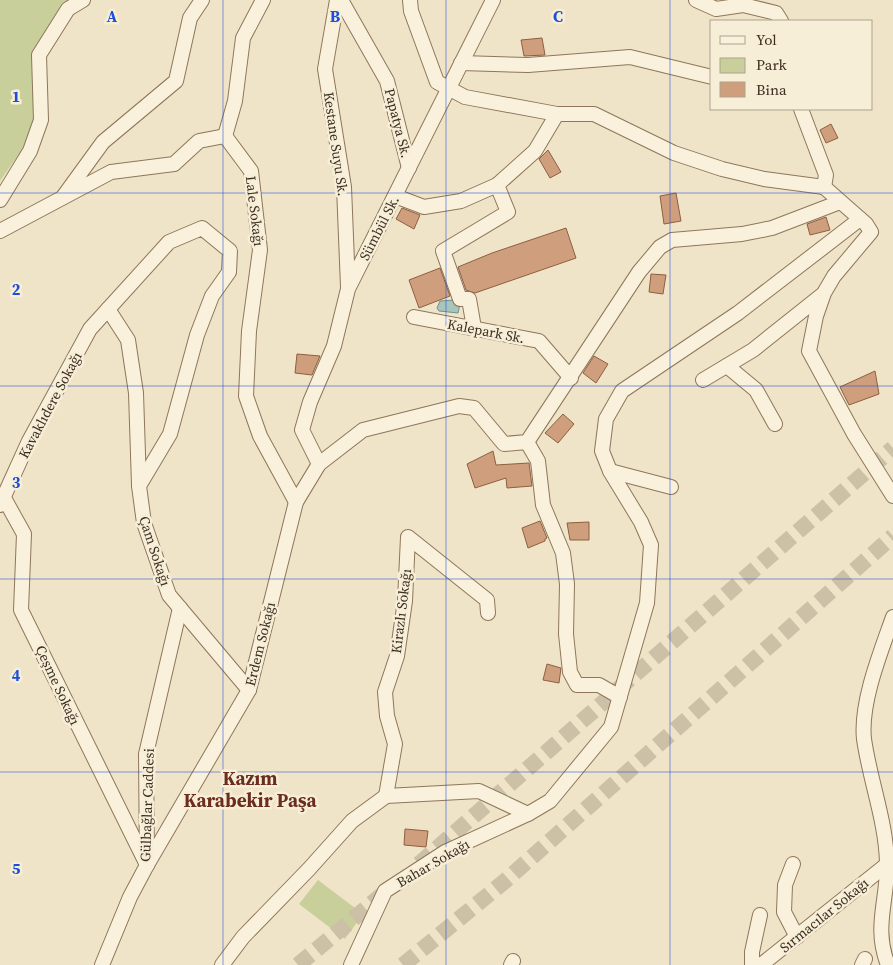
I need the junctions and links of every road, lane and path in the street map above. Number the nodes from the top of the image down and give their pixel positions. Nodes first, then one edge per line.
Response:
1 (83, 0) edge
2 (202, 0) edge
3 (263, 0) edge
4 (337, 0) edge
5 (341, 0) edge
6 (410, 0) edge
7 (493, 0) edge
8 (696, 0) edge
9 (780, 20) edge
10 (461, 63) junction
11 (710, 77) edge
12 (448, 89) junction
13 (801, 110) edge
14 (557, 114) junction
15 (225, 136) junction
16 (409, 168) junction
17 (497, 185) junction
18 (824, 186) junction
19 (395, 196) junction
20 (0, 200) edge
21 (60, 201) junction
22 (840, 202) junction
23 (860, 219) junction
24 (0, 232) edge
25 (348, 289) junction
26 (824, 293) junction
27 (108, 309) junction
28 (414, 317) dead end
29 (474, 328) junction
30 (727, 366) junction
31 (571, 378) junction
32 (703, 380) dead end
33 (775, 424) dead end
34 (528, 442) junction
35 (319, 464) junction
36 (610, 471) junction
37 (139, 486) junction
38 (671, 487) dead end
39 (893, 496) edge
40 (2, 502) edge
41 (296, 502) junction
42 (180, 608) junction
43 (488, 613) dead end
44 (893, 617) edge
45 (249, 690) junction
46 (620, 697) junction
47 (386, 796) junction
48 (528, 814) junction
49 (890, 862) edge
50 (793, 864) dead end
51 (147, 866) junction
52 (760, 915) dead end
53 (797, 937) junction
54 (102, 965) edge
55 (222, 965) edge
56 (351, 965) edge
57 (752, 965) edge
58 (761, 965) edge
59 (888, 965) edge

1 - 20 street
2 - 21 street
3 - 15 street
4 - 25 street, Kestane Suyu Sk.
5 - 16 street, Papatya Sk.
6 - 12 street
7 - 10 street, Sümbül Sk.
8 - 9 street
10 - 11 street
10 - 12 street, Sümbül Sk.
12 - 14 street
12 - 16 street, Sümbül Sk.
13 - 18 street
14 - 17 street
14 - 18 street
15 - 21 street
15 - 41 street, Lale Sokağı
16 - 19 street, Sümbül Sk.
17 - 19 street
17 - 29 street
18 - 22 street
19 - 25 street, Sümbül Sk.
21 - 24 street
22 - 23 street
22 - 31 street
23 - 26 street
23 - 36 street, Bahar Sokağı
25 - 35 street, Sümbül Sk.
26 - 30 street
26 - 39 street
27 - 37 street, Çam Sokağı
27 - 37 street, Kavaklıdere Sokağı
27 - 40 street, Kavaklıdere Sokağı
28 - 29 street, Kalepark Sk.
29 - 31 street, Kalepark Sk.
30 - 32 street
30 - 33 street
31 - 34 street
34 - 35 street
34 - 46 street
35 - 41 street, Erdem Sokağı
36 - 38 street
36 - 46 street, Bahar Sokağı
37 - 42 street, Çam Sokağı
40 - 51 street, Çeşme Sokağı
41 - 45 street, Erdem Sokağı
42 - 45 street, Çam Sokağı
42 - 51 street, Gülbağlar Caddesi
43 - 47 street, Kirazlı Sokağı
44 - 49 street
45 - 51 street, Erdem Sokağı
46 - 48 street, Bahar Sokağı
47 - 48 street
47 - 55 street
48 - 56 street, Bahar Sokağı
49 - 53 street, Sırmacılar Sokağı
49 - 59 street
50 - 53 street
51 - 54 street, Gülbağlar Caddesi
52 - 57 street
53 - 58 street, Sırmacılar Sokağı

